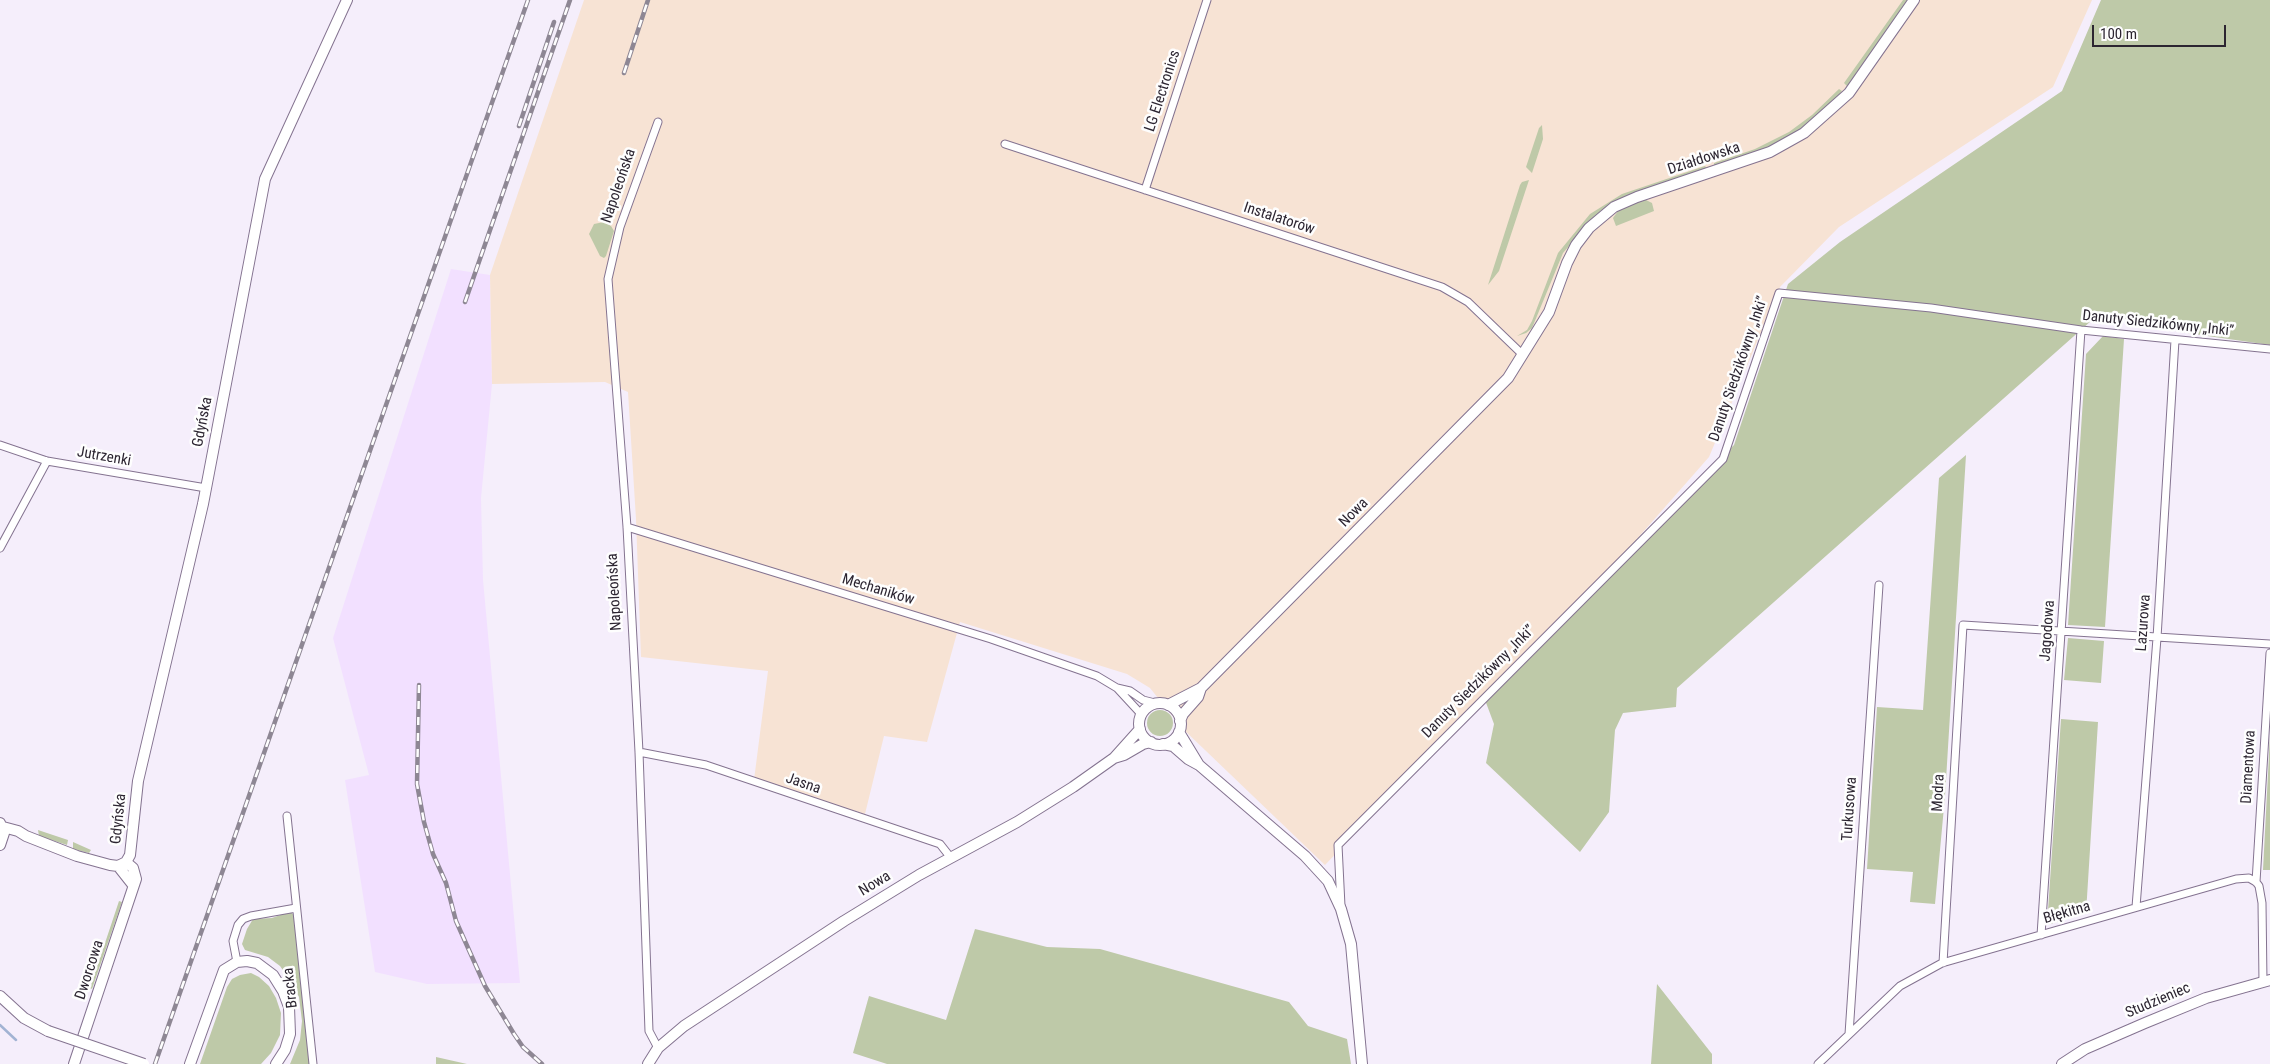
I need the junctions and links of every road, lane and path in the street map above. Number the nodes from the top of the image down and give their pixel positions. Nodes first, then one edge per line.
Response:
1 (347, 0) edge
2 (1206, 0) edge
3 (1914, 0) edge
4 (658, 122) dead end
5 (1005, 144) dead end
6 (1145, 190) junction
7 (2081, 330) junction
8 (2175, 340) junction
9 (2270, 350) edge
10 (1523, 355) junction
11 (0, 445) edge
12 (47, 461) junction
13 (206, 488) junction
14 (627, 526) junction
15 (0, 548) edge
16 (1879, 585) dead end
17 (2061, 631) junction
18 (2157, 638) junction
19 (2270, 644) edge
20 (2270, 653) edge
21 (1117, 688) junction
22 (1201, 688) junction
23 (1155, 703) junction
24 (1168, 705) junction
25 (1141, 714) junction
26 (1180, 726) junction
27 (1140, 729) junction
28 (1151, 742) junction
29 (1163, 744) junction
30 (639, 752) junction
31 (1114, 758) junction
32 (1199, 765) junction
33 (287, 816) dead end
34 (1, 824) edge
35 (26, 836) junction
36 (2, 842) edge
37 (951, 858) junction
38 (122, 864) junction
39 (2256, 882) junction
40 (2136, 907) junction
41 (296, 908) junction
42 (1341, 909) junction
43 (2041, 935) junction
44 (237, 962) junction
45 (1943, 962) junction
46 (2267, 981) edge
47 (0, 996) edge
48 (1849, 1034) junction
49 (658, 1048) junction
50 (74, 1064) edge
51 (144, 1064) edge
52 (190, 1064) edge
53 (276, 1064) edge
54 (314, 1064) edge
55 (648, 1064) edge
56 (1362, 1064) edge
57 (1818, 1064) edge
58 (2062, 1064) edge

1 - 13 street, Gdyńska
2 - 6 street, LG Electronics
3 - 10 street, Działdowska
4 - 14 street, Napoleońska
5 - 6 street, Instalatorów
6 - 10 street, Instalatorów
7 - 8 street, Danuty Siedzikówny „Inki”
7 - 17 street, Jagodowa
7 - 42 street, Danuty Siedzikówny „Inki”
8 - 9 street, Danuty Siedzikówny „Inki”
8 - 18 street, Lazurowa
10 - 22 street, Nowa
11 - 12 street, Jutrzenki
12 - 13 street, Jutrzenki
12 - 15 street
13 - 38 street, Gdyńska
14 - 21 street, Mechaników
14 - 30 street, Napoleońska
16 - 48 street, Turkusowa
17 - 18 street
17 - 43 street, Jagodowa
17 - 45 street, Modra
18 - 19 street
18 - 40 street, Lazurowa
20 - 39 street, Diamentowa
21 - 23 street
21 - 25 street
22 - 24 street, Nowa
22 - 26 street, Nowa
23 - 24 street
23 - 25 street
24 - 26 street
25 - 27 street
26 - 29 street
26 - 32 street
27 - 28 street
27 - 31 street, Nowa
28 - 29 street
28 - 31 street, Nowa
29 - 32 street
30 - 37 street, Jasna
30 - 49 street, Napoleońska
31 - 37 street, Nowa
32 - 42 street
33 - 41 street, Bracka
34 - 35 street
34 - 36 street
35 - 36 street
35 - 38 street
37 - 49 street, Nowa
38 - 50 street, Dworcowa
39 - 40 street, Błękitna
39 - 46 street
40 - 43 street, Błękitna
41 - 44 street
41 - 54 street, Bracka
42 - 56 street
43 - 45 street, Błękitna
44 - 52 street
44 - 53 street
45 - 48 street, Błękitna
46 - 58 street, Studzieniec
47 - 51 street, bridge
48 - 57 street, Błękitna
49 - 55 street

